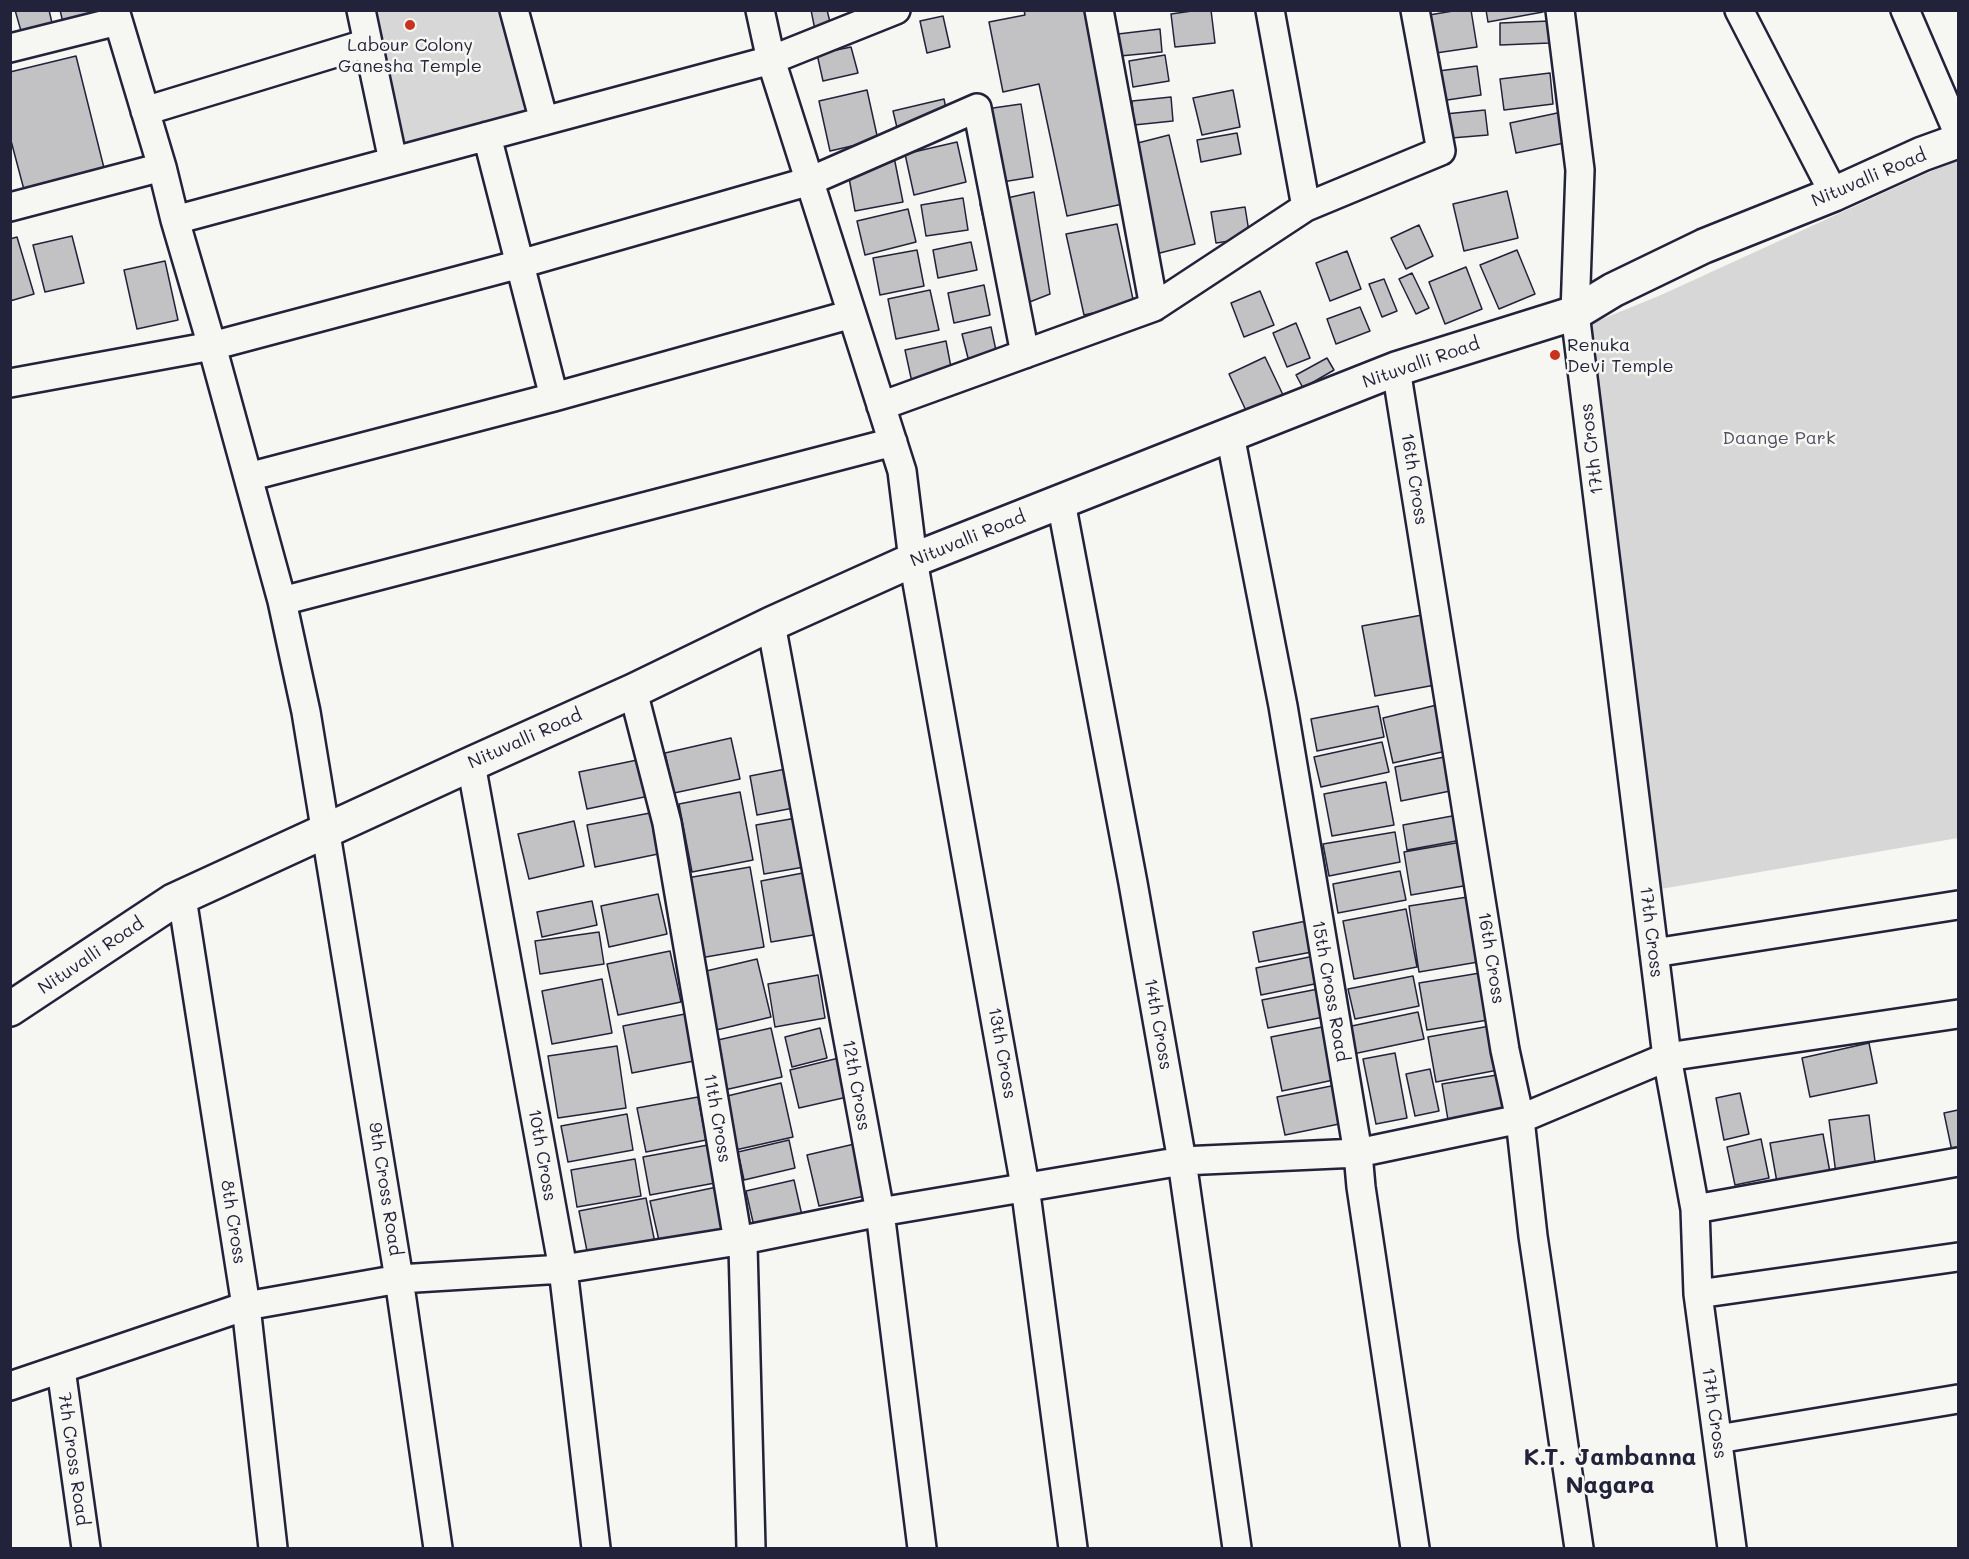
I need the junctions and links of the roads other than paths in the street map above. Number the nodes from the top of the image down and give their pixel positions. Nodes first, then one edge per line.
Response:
1 (361, 10) edge
2 (514, 10) edge
3 (760, 10) edge
4 (896, 10) edge
5 (1098, 10) edge
6 (1270, 10) edge
7 (1415, 10) edge
8 (1560, 10) edge
9 (1739, 10) edge
10 (1905, 10) edge
11 (117, 16) edge
12 (368, 43) junction
13 (10, 48) edge
14 (771, 60) junction
15 (145, 111) junction
16 (544, 121) junction
17 (1959, 134) edge
18 (487, 136) junction
19 (1959, 141) edge
20 (393, 161) junction
21 (162, 167) junction
22 (810, 181) junction
23 (1834, 194) junction
24 (10, 207) edge
25 (1306, 207) junction
26 (175, 220) junction
27 (520, 264) junction
28 (1154, 307) junction
29 (1575, 313) junction
30 (852, 314) junction
31 (212, 346) junction
32 (1025, 354) junction
33 (1396, 369) junction
34 (10, 384) edge
35 (554, 397) junction
36 (881, 406) junction
37 (1230, 435) junction
38 (893, 442) junction
39 (248, 477) junction
40 (1061, 502) junction
41 (914, 560) junction
42 (282, 601) junction
43 (771, 624) junction
44 (633, 691) junction
45 (471, 764) junction
46 (327, 830) junction
47 (182, 898) junction
48 (1959, 905) edge
49 (1654, 953) junction
50 (10, 1009) edge
51 (1959, 1014) edge
52 (1667, 1057) junction
53 (1520, 1119) junction
54 (1358, 1153) junction
55 (1182, 1161) junction
56 (1959, 1162) edge
57 (1025, 1186) junction
58 (1695, 1209) junction
59 (880, 1212) junction
60 (738, 1241) junction
61 (1959, 1257) edge
62 (563, 1269) junction
63 (399, 1280) junction
64 (1698, 1294) junction
65 (246, 1306) junction
66 (61, 1369) junction
67 (10, 1386) edge
68 (1959, 1399) edge
69 (1718, 1439) junction
70 (86, 1548) edge
71 (273, 1548) edge
72 (438, 1548) edge
73 (596, 1548) edge
74 (751, 1548) edge
75 (922, 1548) edge
76 (1073, 1548) edge
77 (1237, 1548) edge
78 (1415, 1548) edge
79 (1578, 1548) edge
80 (1732, 1548) edge

1 - 12 street
2 - 16 street
3 - 14 street, 13th Cross
4 - 14 street
5 - 28 street
6 - 25 street
7 - 25 street
8 - 29 street, 17th Cross
9 - 23 street
10 - 17 street
11 - 13 street
11 - 15 street, 9th Cross Road
12 - 15 street
12 - 20 street
14 - 16 street
14 - 22 street, 13th Cross
15 - 21 street, 9th Cross Road
16 - 18 street
18 - 20 street
18 - 27 street
19 - 23 street, Nituvalli Road
20 - 26 street
21 - 24 street
21 - 26 street, 9th Cross Road
22 - 27 street
22 - 30 street, 13th Cross
22 - 32 street
23 - 29 street, Nituvalli Road
25 - 28 street
26 - 31 street, 9th Cross Road
27 - 31 street
27 - 35 street
28 - 32 street
29 - 33 street, Nituvalli Road
29 - 49 street, 17th Cross
30 - 35 street
30 - 36 street, 13th Cross
31 - 34 street
31 - 39 street, 9th Cross Road
32 - 36 street
33 - 37 street, Nituvalli Road
33 - 53 street, 16th Cross
35 - 39 street
36 - 38 street, 13th Cross
37 - 40 street, Nituvalli Road
37 - 54 street, 15th Cross Road
38 - 41 street, 13th Cross
38 - 42 street
39 - 42 street, 9th Cross Road
40 - 41 street, Nituvalli Road
40 - 55 street, 14th Cross
41 - 43 street, Nituvalli Road
41 - 57 street, 13th Cross
42 - 46 street, 9th Cross Road
43 - 44 street, Nituvalli Road
43 - 59 street, 12th Cross
44 - 45 street, Nituvalli Road
44 - 60 street, 11th Cross
45 - 46 street, Nituvalli Road
45 - 62 street, 10th Cross
46 - 47 street, Nituvalli Road
46 - 63 street, 9th Cross Road
47 - 50 street, Nituvalli Road
47 - 65 street, 8th Cross
48 - 49 street
49 - 52 street, 17th Cross
51 - 52 street
52 - 53 street
52 - 58 street, 17th Cross
53 - 54 street
53 - 79 street, 16th Cross
54 - 55 street
54 - 78 street, 15th Cross Road
55 - 57 street
55 - 77 street, 14th Cross
56 - 58 street
57 - 59 street
57 - 76 street, 13th Cross
58 - 64 street, 17th Cross
59 - 60 street
59 - 75 street, 12th Cross
60 - 62 street
60 - 74 street, 11th Cross
61 - 64 street
62 - 63 street
62 - 73 street, 10th Cross
63 - 65 street
63 - 72 street, 9th Cross Road
64 - 69 street, 17th Cross
65 - 66 street
65 - 71 street, 8th Cross
66 - 67 street
66 - 70 street, 7th Cross Road
68 - 69 street
69 - 80 street, 17th Cross

